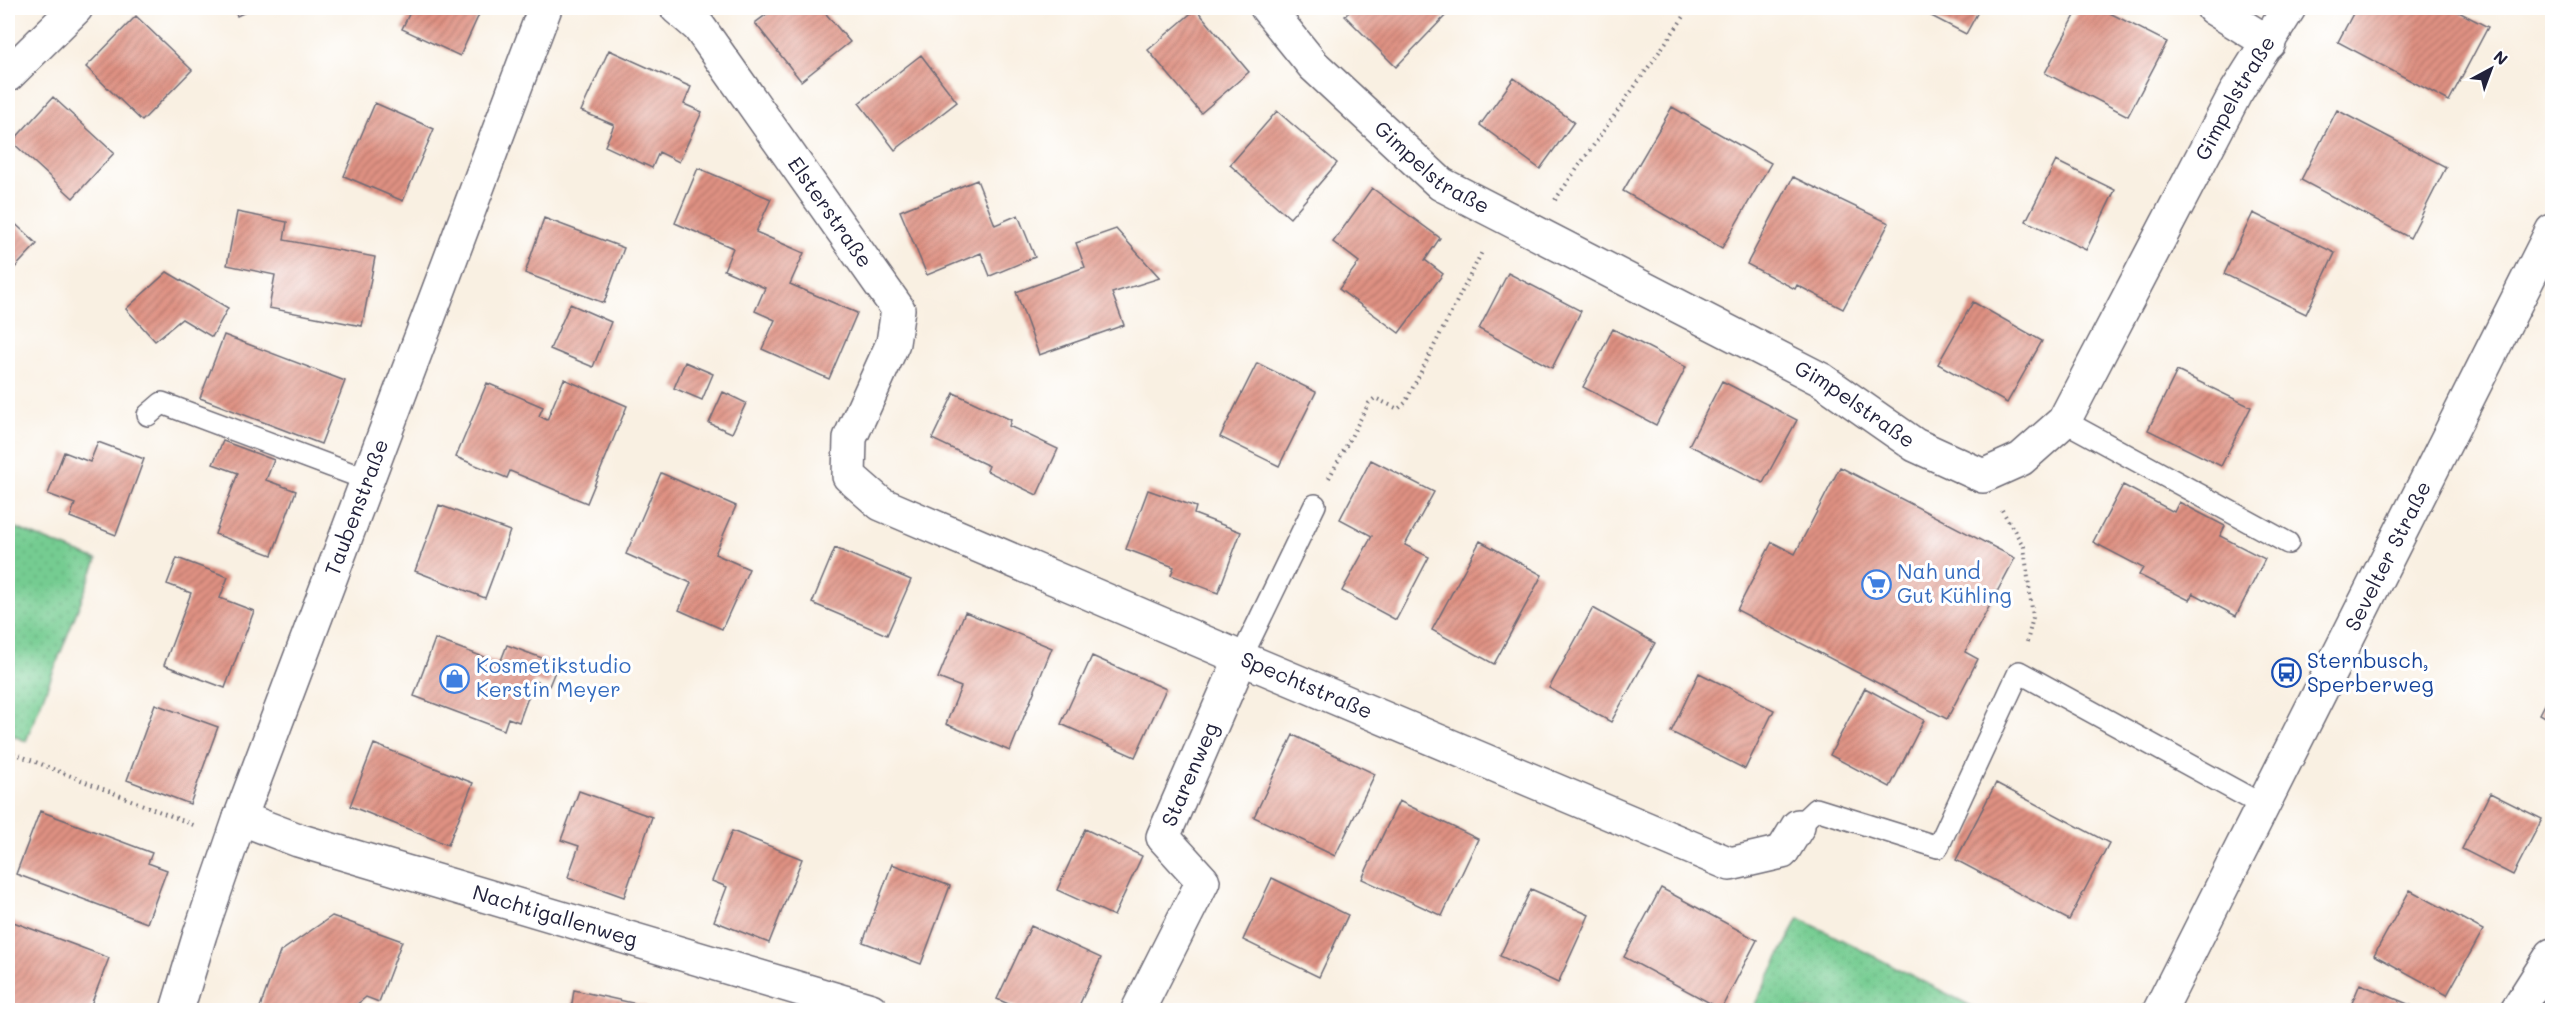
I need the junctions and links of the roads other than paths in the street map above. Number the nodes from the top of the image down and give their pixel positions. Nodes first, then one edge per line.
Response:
1 (76, 8) edge
2 (544, 8) edge
3 (678, 8) edge
4 (1267, 8) edge
5 (2213, 8) edge
6 (2289, 8) edge
7 (2269, 43) junction
8 (8, 75) edge
9 (2553, 231) edge
10 (148, 415) dead end
11 (2064, 421) junction
12 (850, 438) joint
13 (368, 480) junction
14 (1315, 505) road end
15 (2288, 543) dead end
16 (1241, 658) junction
17 (2264, 806) junction
18 (1798, 826) joint
19 (236, 830) junction
20 (2553, 956) edge
21 (2526, 1008) edge
22 (177, 1011) edge
23 (871, 1011) edge
24 (1138, 1011) edge
25 (2160, 1011) edge

1 - 8 street
2 - 13 street, Taubenstraße
3 - 12 street, Elsterstraße
4 - 11 street, Gimpelstraße
5 - 7 street
6 - 7 street, Gimpelstraße
7 - 11 street, Gimpelstraße
9 - 17 street, Sevelter Straße
10 - 13 lane
11 - 15 lane
12 - 16 street, Spechtstraße
13 - 19 street, Taubenstraße
14 - 16 lane
16 - 18 street, Spechtstraße
16 - 24 street, Starenweg
17 - 18 lane
17 - 25 street, Sevelter Straße
19 - 22 street, Taubenstraße
19 - 23 street, Nachtigallenweg
20 - 21 street

